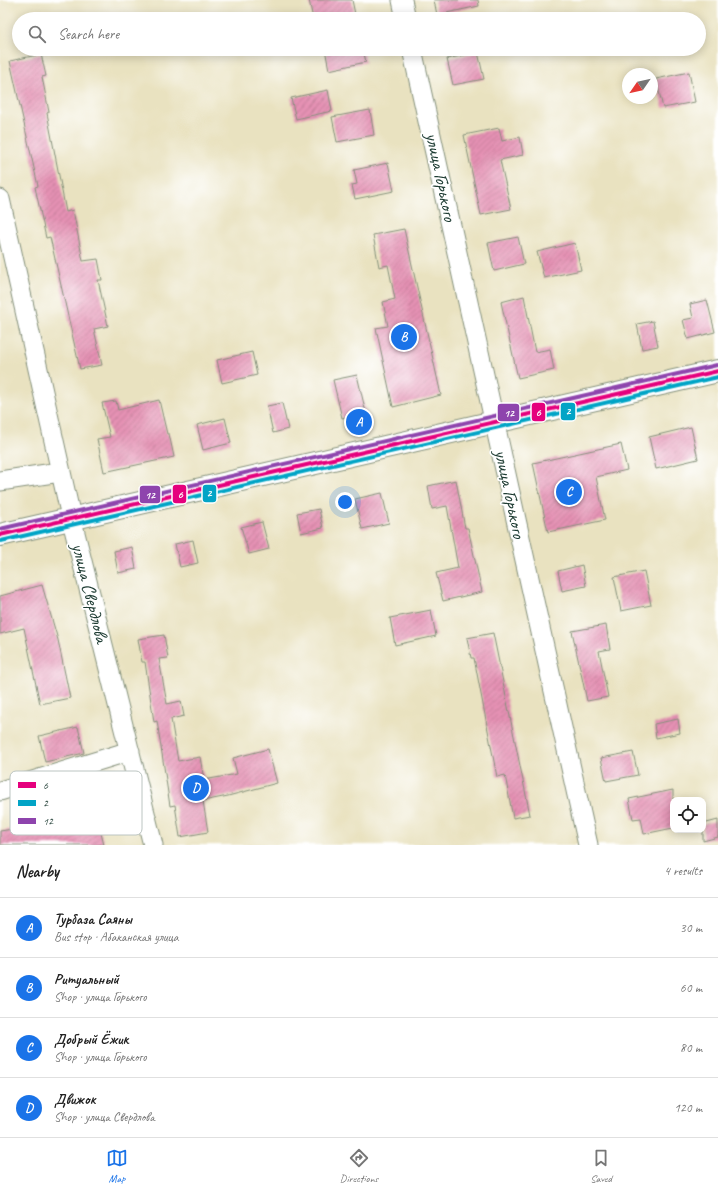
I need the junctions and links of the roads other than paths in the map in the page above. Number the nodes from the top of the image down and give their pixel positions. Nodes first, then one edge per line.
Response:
1 (402, 0) edge
2 (405, 12) edge
3 (414, 56) edge
4 (0, 199) edge
5 (718, 372) edge
6 (494, 423) junction
7 (60, 472) junction
8 (0, 481) edge
9 (71, 517) junction
10 (0, 535) edge
11 (130, 750) junction
12 (62, 771) edge
13 (135, 771) edge
14 (10, 787) edge
15 (0, 790) edge
16 (142, 798) edge
17 (154, 845) edge
18 (588, 845) edge

1 - 2 street
3 - 6 street, улица Горького
4 - 7 street, улица Свердлова
5 - 6 main road
6 - 9 main road
6 - 18 street, улица Горького
7 - 8 street
7 - 9 street, улица Свердлова
9 - 10 main road
9 - 11 street, улица Свердлова
11 - 12 street
11 - 13 street, улица Свердлова
14 - 15 street
16 - 17 street, улица Свердлова

